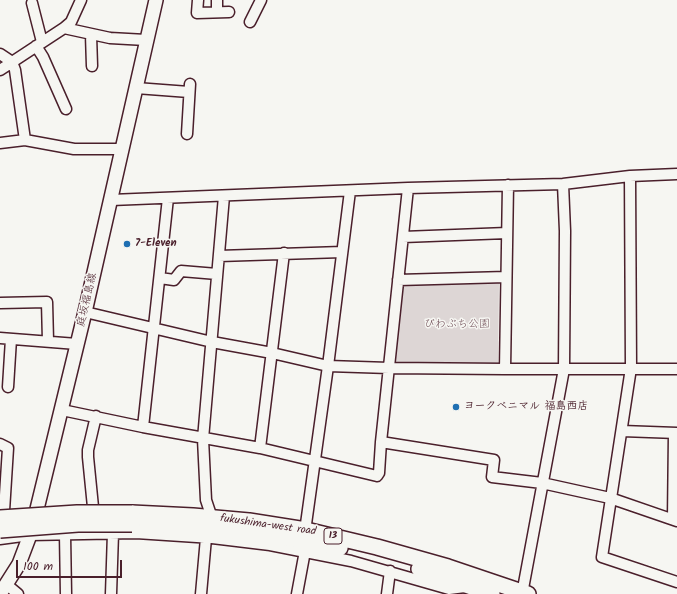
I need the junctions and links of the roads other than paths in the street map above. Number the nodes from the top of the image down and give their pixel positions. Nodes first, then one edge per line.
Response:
1 (81, 0) edge
2 (156, 0) edge
3 (198, 0) edge
4 (217, 0) edge
5 (261, 0) edge
6 (32, 3) dead end
7 (217, 12) junction
8 (229, 12) dead end
9 (250, 22) dead end
10 (64, 28) junction
11 (90, 35) junction
12 (146, 40) junction
13 (39, 44) junction
14 (0, 54) edge
15 (12, 62) junction
16 (92, 66) dead end
17 (0, 70) edge
18 (136, 88) junction
19 (66, 109) dead end
20 (187, 134) dead end
21 (25, 140) junction
22 (0, 143) edge
23 (121, 149) junction
24 (677, 174) edge
25 (630, 176) junction
26 (563, 184) junction
27 (508, 185) junction
28 (408, 188) junction
29 (350, 191) junction
30 (224, 196) junction
31 (168, 198) junction
32 (111, 200) junction
33 (507, 233) junction
34 (403, 237) junction
35 (342, 252) junction
36 (284, 254) junction
37 (219, 256) junction
38 (217, 274) junction
39 (506, 277) junction
40 (160, 278) junction
41 (398, 280) junction
42 (0, 303) edge
43 (85, 312) junction
44 (155, 330) junction
45 (0, 338) edge
46 (11, 339) junction
47 (48, 341) junction
48 (212, 342) junction
49 (77, 344) junction
50 (272, 353) junction
51 (328, 366) junction
52 (389, 368) junction
53 (631, 368) junction
54 (505, 369) junction
55 (564, 369) junction
56 (677, 369) edge
57 (8, 387) dead end
58 (62, 410) junction
59 (96, 416) junction
60 (143, 427) junction
61 (622, 431) junction
62 (676, 433) edge
63 (203, 438) junction
64 (381, 442) junction
65 (0, 444) edge
66 (260, 448) junction
67 (315, 461) junction
68 (542, 483) junction
69 (610, 498) junction
70 (93, 507) junction
71 (38, 509) junction
72 (210, 512) junction
73 (1, 513) edge
74 (132, 518) junction
75 (675, 520) edge
76 (306, 524) junction
77 (0, 530) edge
78 (113, 533) junction
79 (65, 534) junction
80 (30, 535) junction
81 (206, 538) junction
82 (0, 539) edge
83 (305, 552) junction
84 (445, 566) junction
85 (390, 571) junction
86 (677, 582) edge
87 (469, 586) junction
88 (3, 589) edge
89 (524, 593) edge
90 (18, 594) edge
91 (66, 594) edge
92 (111, 594) edge
93 (201, 594) edge
94 (297, 594) edge
95 (386, 594) edge
96 (492, 594) edge

1 - 10 street
2 - 12 main road, 庭坂福島線
3 - 7 street
4 - 7 street
5 - 9 street
6 - 13 street
7 - 8 street
10 - 11 street
10 - 13 street
11 - 12 street
11 - 16 street
12 - 18 main road, 庭坂福島線
13 - 15 street
13 - 19 street
14 - 15 street
15 - 17 street
15 - 21 street
18 - 20 street
18 - 23 main road, 庭坂福島線
21 - 22 street
21 - 23 street
23 - 32 main road, 庭坂福島線
24 - 25 street
25 - 26 street
25 - 53 street
26 - 27 street
26 - 55 street
27 - 28 street
27 - 33 street
28 - 29 street
28 - 34 street
29 - 30 street
29 - 35 street
30 - 31 street
30 - 37 street
31 - 32 street
31 - 40 street
32 - 43 main road, 庭坂福島線
33 - 34 street
33 - 39 street
34 - 41 street
35 - 36 street
35 - 51 street
36 - 37 street
36 - 50 street
37 - 38 street
38 - 40 street
38 - 48 street
39 - 41 street
39 - 54 street
40 - 44 street
41 - 52 street
42 - 47 street
43 - 44 street
43 - 49 main road, 庭坂福島線
44 - 48 street
44 - 60 street
45 - 46 street
46 - 47 street
46 - 57 street
47 - 49 street
48 - 50 street
48 - 63 street
49 - 58 main road, 庭坂福島線
50 - 51 street
50 - 66 street
51 - 52 street
51 - 67 street
52 - 54 street
52 - 64 street
53 - 55 street
53 - 56 street
53 - 61 street
54 - 55 street
55 - 68 street
58 - 59 street
58 - 71 main road, 庭坂福島線
59 - 60 street
59 - 70 street
60 - 63 street
61 - 62 street
61 - 69 street
62 - 75 street
63 - 66 street
63 - 72 street
64 - 67 street
64 - 68 street
65 - 73 street
66 - 67 street
67 - 76 street
68 - 69 street
68 - 89 street
69 - 75 street
69 - 86 street
70 - 71 street
70 - 72 street
71 - 73 street
71 - 80 main road, 庭坂福島線
72 - 76 street
73 - 74 highway, fukushima-west road / 13, bridge
74 - 77 highway, fukushima-west road / 13, bridge
74 - 84 highway, fukushima-west road / 13
74 - 87 highway, fukushima-west road / 13
76 - 84 street
78 - 79 street
78 - 81 street
78 - 92 street
79 - 80 street
79 - 91 street
80 - 82 street
80 - 88 main road, 庭坂福島線
81 - 83 street
81 - 93 street
83 - 85 street
83 - 94 street
84 - 89 highway, fukushima-west road / 13
85 - 87 street
85 - 95 street
87 - 96 highway, fukushima-west road / 13
88 - 90 street

